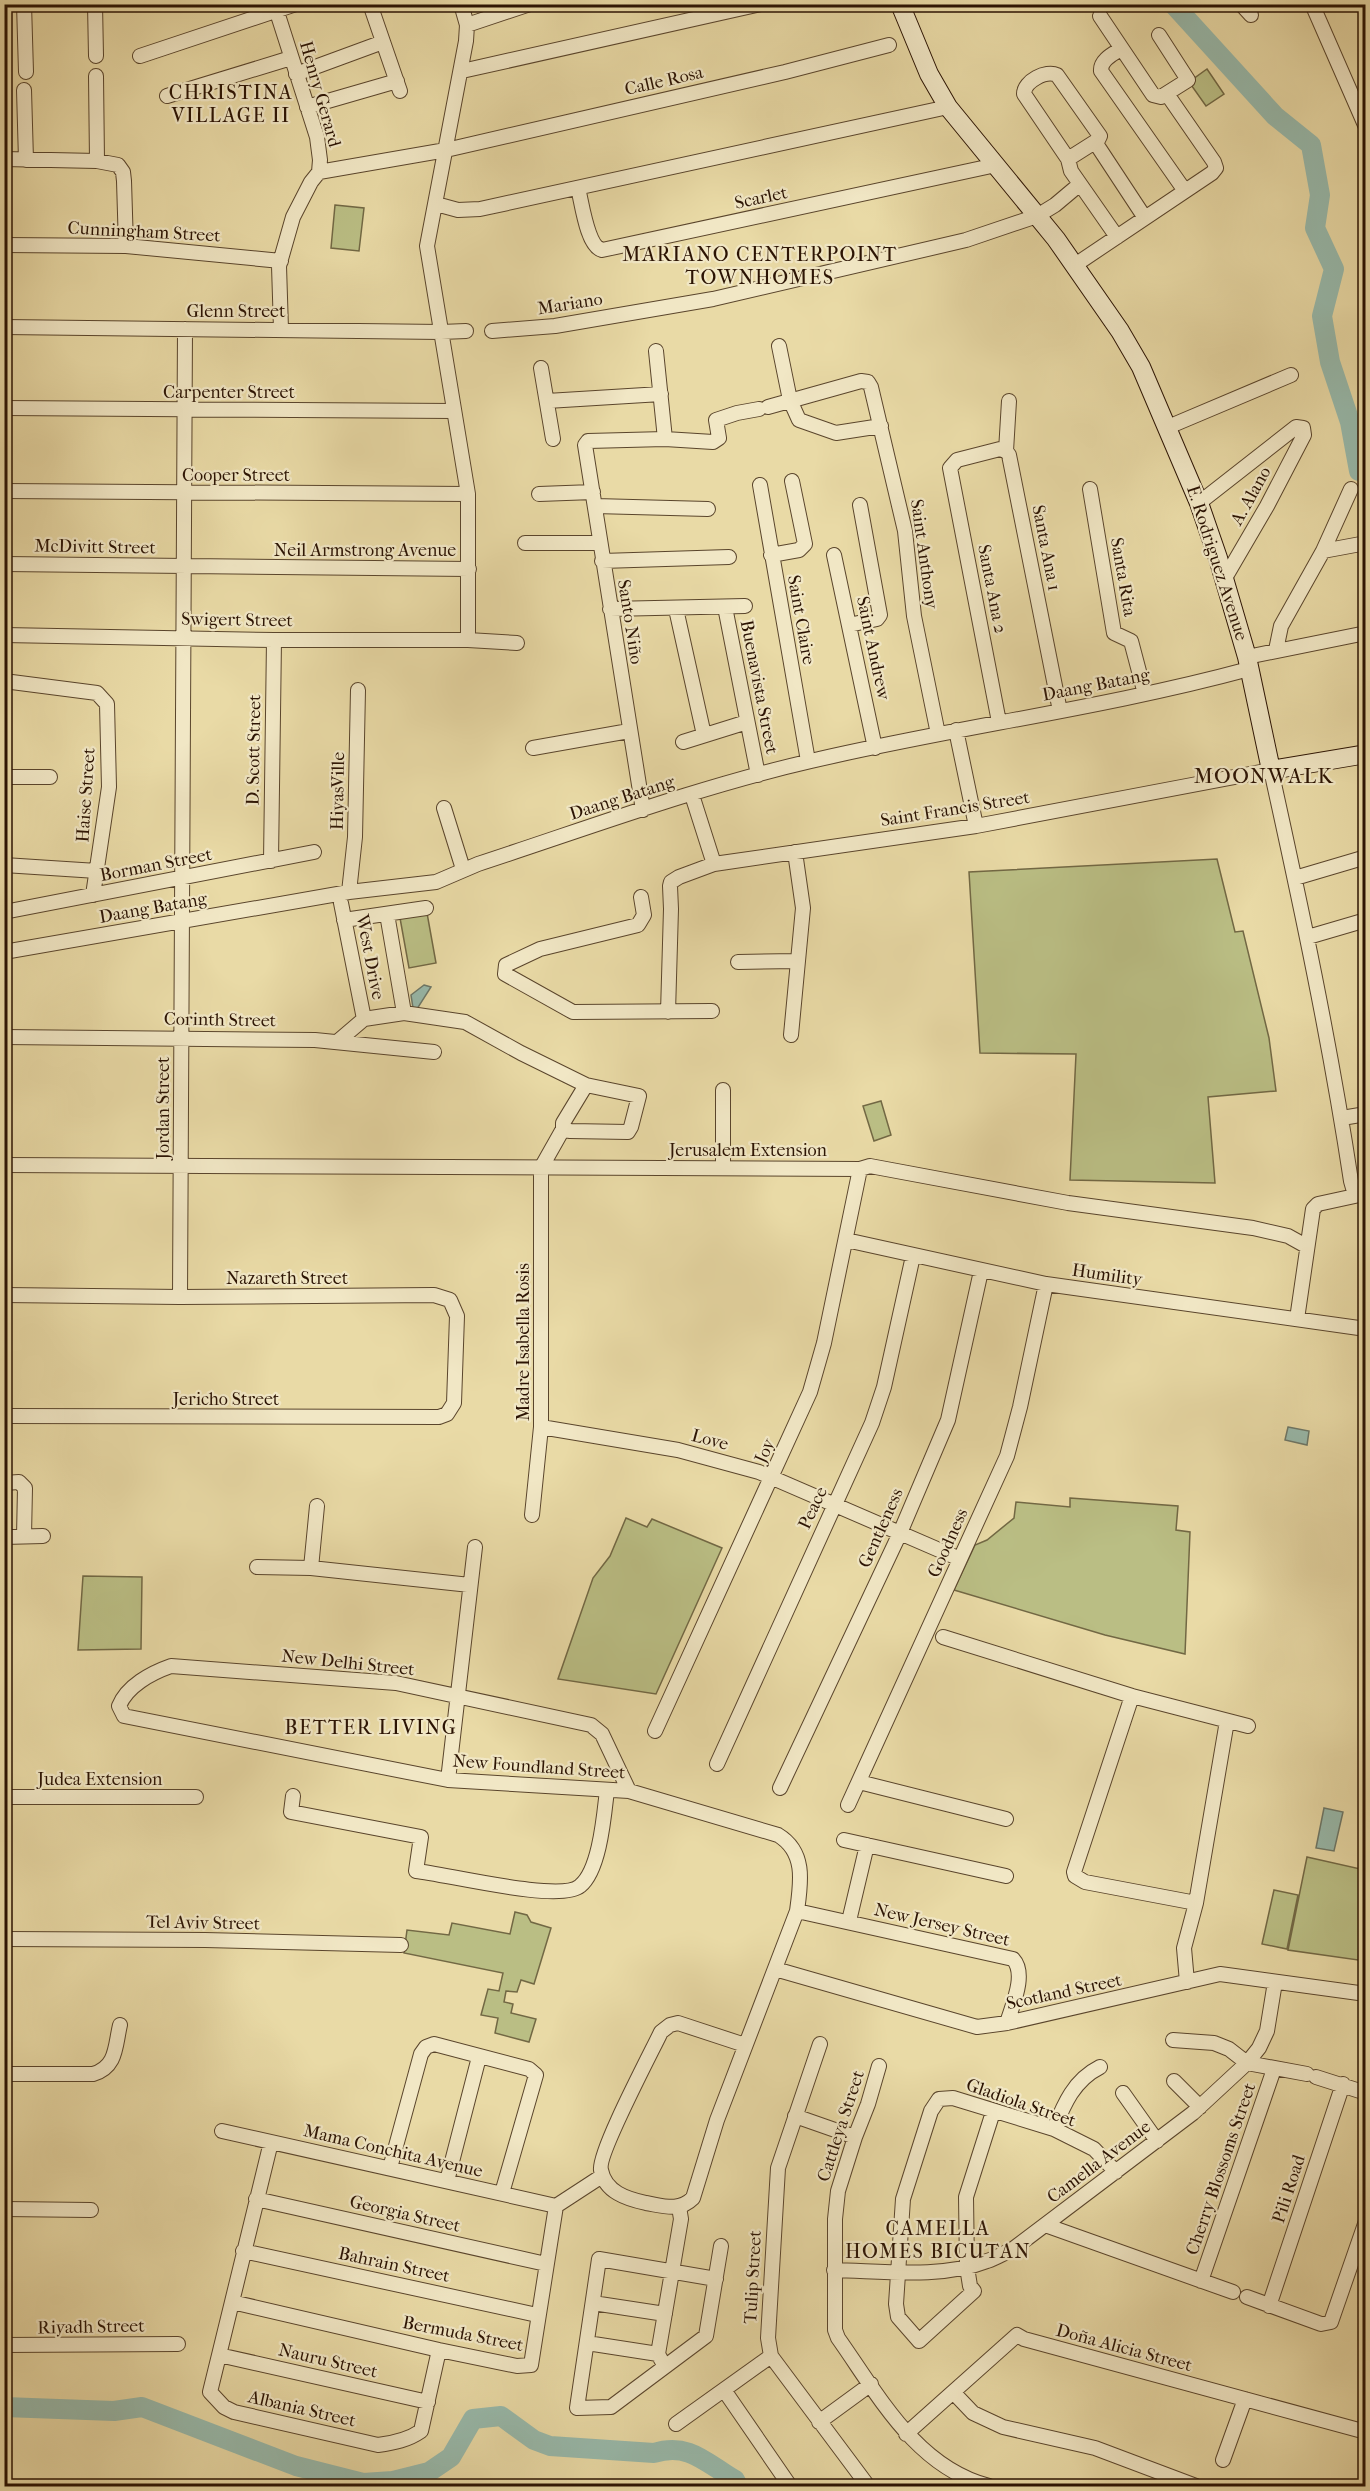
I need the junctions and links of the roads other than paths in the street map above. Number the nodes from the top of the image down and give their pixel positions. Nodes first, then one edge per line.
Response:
1 (24, 4) edge
2 (95, 4) edge
3 (296, 4) edge
4 (370, 4) edge
5 (461, 4) edge
6 (530, 4) edge
7 (761, 4) edge
8 (900, 4) edge
9 (1312, 4) edge
10 (277, 12) junction
11 (1100, 16) dead end
12 (467, 25) junction
13 (1159, 34) dead end
14 (383, 42) junction
15 (889, 45) dead end
16 (1120, 49) junction
17 (96, 56) dead end
18 (140, 56) dead end
19 (291, 58) junction
20 (462, 71) junction
21 (26, 72) dead end
22 (296, 74) junction
23 (96, 76) dead end
24 (24, 90) dead end
25 (1167, 94) junction
26 (167, 96) dead end
27 (948, 107) junction
28 (307, 108) junction
29 (1365, 125) edge
30 (1095, 142) junction
31 (446, 150) junction
32 (4, 159) edge
33 (1068, 159) junction
34 (26, 160) junction
35 (97, 161) junction
36 (996, 165) junction
37 (319, 172) junction
38 (1080, 184) junction
39 (578, 188) junction
40 (1185, 191) junction
41 (436, 204) junction
42 (1037, 216) junction
43 (1145, 218) junction
44 (1117, 237) junction
45 (4, 245) edge
46 (126, 246) junction
47 (281, 261) junction
48 (1075, 265) junction
49 (4, 327) edge
50 (185, 329) junction
51 (281, 329) junction
52 (466, 331) dead end
53 (492, 331) dead end
54 (441, 332) junction
55 (779, 346) dead end
56 (656, 351) dead end
57 (541, 368) dead end
58 (1291, 375) dead end
59 (661, 394) junction
60 (790, 400) junction
61 (547, 401) junction
62 (1009, 401) dead end
63 (4, 408) edge
64 (184, 410) junction
65 (454, 411) junction
66 (881, 426) junction
67 (1168, 427) junction
68 (553, 439) dead end
69 (665, 439) junction
70 (1006, 450) junction
71 (792, 481) dead end
72 (760, 485) dead end
73 (1090, 489) dead end
74 (1351, 489) dead end
75 (4, 490) edge
76 (184, 493) junction
77 (468, 494) junction
78 (539, 494) dead end
79 (594, 499) junction
80 (1199, 503) junction
81 (860, 505) dead end
82 (708, 508) dead end
83 (525, 543) dead end
84 (600, 543) junction
85 (1365, 543) edge
86 (1323, 552) junction
87 (771, 555) junction
88 (834, 555) dead end
89 (729, 557) dead end
90 (602, 561) junction
91 (4, 564) edge
92 (184, 567) junction
93 (470, 569) junction
94 (1225, 578) junction
95 (745, 606) dead end
96 (725, 607) junction
97 (610, 609) junction
98 (676, 609) junction
99 (849, 625) junction
100 (1365, 633) edge
101 (4, 635) edge
102 (184, 638) junction
103 (274, 640) junction
104 (468, 640) junction
105 (517, 643) dead end
106 (1276, 650) junction
107 (1248, 663) junction
108 (4, 681) edge
109 (358, 690) dead end
110 (1145, 694) junction
111 (1060, 711) junction
112 (747, 722) junction
113 (999, 722) junction
114 (956, 730) junction
115 (629, 731) junction
116 (938, 734) junction
117 (704, 735) junction
118 (683, 742) dead end
119 (533, 748) dead end
120 (875, 748) junction
121 (1365, 754) edge
122 (808, 761) junction
123 (1271, 770) junction
124 (758, 774) junction
125 (4, 777) edge
126 (50, 777) dead end
127 (692, 795) junction
128 (444, 808) dead end
129 (643, 810) junction
130 (976, 826) junction
131 (314, 852) dead end
132 (795, 852) junction
133 (1365, 857) edge
134 (271, 861) junction
135 (714, 864) junction
136 (4, 865) edge
137 (463, 869) junction
138 (97, 871) junction
139 (183, 878) junction
140 (1295, 878) junction
141 (93, 895) junction
142 (345, 897) junction
143 (641, 897) dead end
144 (426, 908) dead end
145 (4, 912) edge
146 (387, 914) junction
147 (183, 920) junction
148 (344, 920) junction
149 (1365, 920) edge
150 (1308, 936) junction
151 (4, 952) edge
152 (796, 961) junction
153 (738, 962) dead end
154 (712, 1011) dead end
155 (668, 1012) junction
156 (404, 1013) junction
157 (364, 1019) junction
158 (791, 1035) dead end
159 (4, 1037) edge
160 (182, 1037) junction
161 (337, 1042) junction
162 (434, 1052) dead end
163 (586, 1085) junction
164 (723, 1090) dead end
165 (1365, 1114) edge
166 (1342, 1118) junction
167 (563, 1129) junction
168 (4, 1165) edge
169 (181, 1167) junction
170 (541, 1168) junction
171 (723, 1168) junction
172 (860, 1169) junction
173 (1362, 1194) edge
174 (846, 1240) junction
175 (1306, 1246) junction
176 (913, 1256) junction
177 (981, 1271) junction
178 (1046, 1284) junction
179 (4, 1295) edge
180 (180, 1297) junction
181 (1297, 1319) junction
182 (1365, 1329) edge
183 (447, 1414) joint
184 (4, 1416) edge
185 (540, 1427) junction
186 (773, 1477) junction
187 (4, 1482) edge
188 (835, 1504) junction
189 (317, 1506) dead end
190 (532, 1515) dead end
191 (900, 1533) junction
192 (24, 1536) junction
193 (43, 1536) dead end
194 (4, 1537) edge
195 (475, 1547) dead end
196 (960, 1559) junction
197 (257, 1567) dead end
198 (311, 1568) junction
199 (470, 1585) junction
200 (943, 1637) dead end
201 (1132, 1696) junction
202 (457, 1697) junction
203 (124, 1716) joint
204 (1227, 1721) junction
205 (1248, 1726) dead end
206 (655, 1731) dead end
207 (717, 1764) dead end
208 (448, 1780) junction
209 (859, 1782) junction
210 (780, 1788) dead end
211 (607, 1790) junction
212 (629, 1791) junction
213 (293, 1796) dead end
214 (4, 1797) edge
215 (196, 1797) dead end
216 (848, 1805) dead end
217 (1005, 1819) dead end
218 (844, 1840) dead end
219 (867, 1845) junction
220 (1006, 1876) dead end
221 (1196, 1903) junction
222 (797, 1911) junction
223 (849, 1921) junction
224 (4, 1939) edge
225 (401, 1945) dead end
226 (775, 1969) junction
227 (1187, 1982) junction
228 (1275, 1982) junction
229 (1365, 1994) edge
230 (1007, 2023) junction
231 (120, 2025) dead end
232 (1173, 2040) dead end
233 (820, 2044) dead end
234 (745, 2045) junction
235 (479, 2056) junction
236 (1247, 2063) junction
237 (879, 2066) dead end
238 (1100, 2067) dead end
239 (1274, 2069) junction
240 (4, 2074) edge
241 (1173, 2081) dead end
242 (1343, 2084) junction
243 (1123, 2093) dead end
244 (1365, 2093) edge
245 (1200, 2108) junction
246 (993, 2112) junction
247 (795, 2116) junction
248 (1054, 2129) junction
249 (222, 2131) dead end
250 (855, 2137) junction
251 (1157, 2141) junction
252 (271, 2142) junction
253 (390, 2168) junction
254 (1116, 2172) junction
255 (602, 2176) junction
256 (447, 2181) junction
257 (502, 2193) junction
258 (256, 2199) junction
259 (556, 2206) junction
260 (679, 2207) junction
261 (4, 2209) edge
262 (91, 2210) dead end
263 (1365, 2221) edge
264 (1045, 2225) junction
265 (721, 2246) dead end
266 (243, 2251) junction
267 (1359, 2261) edge
268 (546, 2264) junction
269 (967, 2267) junction
270 (834, 2270) junction
271 (672, 2271) junction
272 (898, 2272) junction
273 (716, 2279) junction
274 (1201, 2281) junction
275 (1233, 2292) dead end
276 (1247, 2298) dead end
277 (232, 2302) junction
278 (593, 2303) junction
279 (1269, 2306) junction
280 (537, 2314) junction
281 (665, 2314) junction
282 (587, 2343) junction
283 (178, 2344) dead end
284 (4, 2345) edge
285 (440, 2350) junction
286 (219, 2355) junction
287 (771, 2356) junction
288 (661, 2360) junction
289 (870, 2384) junction
290 (724, 2390) junction
291 (953, 2392) junction
292 (1245, 2399) junction
293 (428, 2402) junction
294 (819, 2422) junction
295 (676, 2424) dead end
296 (1365, 2432) edge
297 (906, 2434) junction
298 (1222, 2460) dead end
299 (1196, 2486) edge
300 (790, 2487) edge
301 (868, 2487) edge
302 (989, 2487) edge

1 - 21 street
2 - 17 street
3 - 10 street
4 - 14 street
5 - 12 street, Neil Armstrong Avenue
6 - 12 street
7 - 20 street
8 - 27 main road, E. Rodriguez Avenue
9 - 29 street
10 - 18 street
10 - 19 street, Henry Gerard
11 - 16 street
12 - 20 street, Neil Armstrong Avenue
13 - 25 street
14 - 22 street
14 - 28 street
15 - 31 street, Calle Rosa
16 - 25 street
16 - 40 street
19 - 22 street, Henry Gerard
19 - 26 street
20 - 31 street, Neil Armstrong Avenue
22 - 28 street, Henry Gerard
23 - 35 street
24 - 34 street
25 - 40 street
27 - 36 main road, E. Rodriguez Avenue
27 - 39 street
28 - 37 street, Henry Gerard
30 - 33 street
30 - 33 street
30 - 43 street
31 - 37 street, Calle Rosa
31 - 41 street, Neil Armstrong Avenue
32 - 34 street
33 - 38 street
34 - 35 street
35 - 46 street
36 - 39 street, Scarlet
36 - 42 main road, E. Rodriguez Avenue
37 - 47 street, Henry Gerard
38 - 42 street, Mariano
38 - 44 street
39 - 41 street
40 - 43 street
41 - 54 street, Neil Armstrong Avenue
42 - 48 main road, E. Rodriguez Avenue
42 - 53 street, Mariano
43 - 44 street
44 - 48 street
45 - 46 street, Cunningham Street
46 - 47 street, Cunningham Street
47 - 51 street
48 - 67 main road, E. Rodriguez Avenue
49 - 50 street, Glenn Street
50 - 51 street, Glenn Street
50 - 64 street
51 - 54 street, Glenn Street
52 - 54 street, Glenn Street
54 - 65 street, Neil Armstrong Avenue
55 - 60 street
56 - 59 street
57 - 61 street
58 - 67 street
59 - 61 street
59 - 69 street
60 - 66 street
60 - 66 street, Saint Anthony
60 - 69 street
61 - 68 street
62 - 70 street, Santa Ana 1
63 - 64 street, Carpenter Street
64 - 65 street, Carpenter Street
64 - 76 street
65 - 77 street, Neil Armstrong Avenue
66 - 116 street, Saint Anthony
67 - 80 main road, E. Rodriguez Avenue
69 - 79 street, Santo Niño
70 - 111 street, Santa Ana 1
70 - 113 street, Santa Ana 2
71 - 87 street
72 - 87 street, Saint Claire
73 - 110 street, Santa Rita
74 - 86 street
75 - 76 street, Cooper Street
76 - 77 street, Cooper Street
76 - 92 street
77 - 93 street, Neil Armstrong Avenue
78 - 79 street
79 - 82 street
79 - 84 street, Santo Niño
80 - 94 main road, E. Rodriguez Avenue
80 - 94 street, A. Alano
81 - 99 street
83 - 84 street
84 - 90 street, Santo Niño
85 - 86 street
86 - 106 street
87 - 122 street, Saint Claire
88 - 99 street, Saint Andrew
89 - 90 street
90 - 97 street, Santo Niño
91 - 92 street, McDivitt Street
92 - 93 street, Neil Armstrong Avenue
92 - 102 street
93 - 104 street
94 - 107 main road, E. Rodriguez Avenue
95 - 96 street
96 - 98 street
96 - 112 street, Buenavista Street
97 - 98 street
97 - 115 street, Santo Niño
98 - 117 street
99 - 120 street, Saint Andrew
100 - 106 street, Daang Batang
101 - 102 street, Swigert Street
102 - 103 street, Swigert Street
102 - 139 street
103 - 104 street, Swigert Street
103 - 134 street, D. Scott Street
104 - 105 street, Swigert Street
106 - 107 street, Daang Batang
107 - 110 street, Daang Batang
107 - 123 main road, E. Rodriguez Avenue
108 - 138 street, Haise Street
109 - 142 street, HiyasVille
110 - 111 street, Daang Batang
111 - 113 street, Daang Batang
112 - 117 street
112 - 124 street, Buenavista Street
113 - 114 street, Daang Batang
114 - 116 street, Daang Batang
114 - 130 street
115 - 119 street
115 - 129 street, Santo Niño
116 - 120 street, Daang Batang
117 - 118 street
120 - 122 street, Daang Batang
121 - 123 main road
122 - 124 street, Daang Batang
123 - 130 street, Saint Francis Street
123 - 140 street, E. Rodriguez Avenue
124 - 127 street, Daang Batang
125 - 126 street
127 - 129 street, Daang Batang
127 - 135 street
128 - 137 street
129 - 137 street, Daang Batang
130 - 132 street, Saint Francis Street
131 - 134 street, Borman Street
132 - 135 street, Saint Francis Street
132 - 152 street
133 - 140 street
134 - 139 street, Borman Street
135 - 155 street, Saint Francis Street
136 - 138 street
137 - 142 street, Daang Batang
138 - 141 street, Haise Street
139 - 141 street, Borman Street
139 - 147 street
140 - 150 street, E. Rodriguez Avenue
141 - 145 street, Borman Street
142 - 147 street, Daang Batang
142 - 148 street, West Drive
143 - 155 street
144 - 146 street
146 - 148 street
146 - 156 street
147 - 151 street, Daang Batang
147 - 160 street, Jordan Street
148 - 157 street, West Drive
149 - 150 street
150 - 166 street, E. Rodriguez Avenue
152 - 153 street
152 - 158 street
154 - 155 street
156 - 157 street
156 - 163 street
157 - 161 street, West Drive
159 - 160 street, Corinth Street
160 - 161 street, Corinth Street
160 - 169 street, Jordan Street
161 - 162 street, Corinth Street
163 - 167 street
163 - 167 street
164 - 171 street
165 - 166 street
166 - 173 street, E. Rodriguez Avenue
167 - 170 street
168 - 169 street, Jerusalem Extension
169 - 170 street, Jerusalem Extension
169 - 180 street, Jordan Street
170 - 171 street, Jerusalem Extension
170 - 185 street, Madre Isabella Rosis
171 - 172 street, Jerusalem Extension
172 - 174 street, Joy
172 - 175 street, Jerusalem Extension
173 - 175 street
174 - 176 street, Humility
174 - 186 street, Joy
175 - 181 street
176 - 177 street, Humility
176 - 188 street, Peace
177 - 178 street, Humility
177 - 191 street, Gentleness
178 - 181 street, Humility
178 - 196 street, Goodness
179 - 180 street, Nazareth Street
180 - 183 street, Nazareth Street
181 - 182 street, Humility
183 - 184 street, Jericho Street
185 - 186 street, Love
185 - 190 street, Madre Isabella Rosis
186 - 188 street, Love
186 - 206 street, Joy
187 - 192 street
188 - 191 street, Love
188 - 207 street, Peace
189 - 198 street
191 - 196 street, Love
191 - 210 street, Gentleness
192 - 193 street
192 - 194 street
195 - 199 street
196 - 209 street, Goodness
197 - 198 street
198 - 199 street
199 - 202 street
200 - 201 street
201 - 204 street
201 - 221 street
202 - 203 street, New Delhi Street
202 - 208 street
202 - 212 street, New Delhi Street
203 - 208 street, New Foundland Street
204 - 205 street
204 - 221 street
208 - 211 street, New Foundland Street
209 - 216 street, Goodness
209 - 217 street
211 - 212 street, New Foundland Street
211 - 213 street
212 - 222 street, New Foundland Street
214 - 215 street, Judea Extension
218 - 219 street
219 - 220 street
219 - 223 street
221 - 227 street
222 - 223 street, New Jersey Street
222 - 226 street, New Foundland Street
223 - 230 street, New Jersey Street
224 - 225 street, Tel Aviv Street
226 - 230 street, Scotland Street
226 - 234 street, New Foundland Street
227 - 228 street, Scotland Street
227 - 230 street, Scotland Street
228 - 229 street, Scotland Street
228 - 236 street, Camella Avenue
231 - 240 street
232 - 236 street
233 - 247 street, Tulip Street
234 - 255 street
234 - 260 street, New Foundland Street
235 - 253 street
235 - 256 street
235 - 257 street
236 - 239 street
236 - 245 street, Camella Avenue
237 - 250 street, Cattleya Street
238 - 248 street
239 - 242 street
239 - 274 street, Cherry Blossoms Street
241 - 245 street
242 - 244 street
242 - 279 street, Pili Road
243 - 251 street
245 - 251 street, Camella Avenue
246 - 248 street, Gladiola Street
246 - 269 street
246 - 272 street, Gladiola Street
247 - 250 street
247 - 287 street, Tulip Street
248 - 254 street, Gladiola Street
249 - 252 street, Mama Conchita Avenue
250 - 270 street, Cattleya Street
251 - 254 street, Camella Avenue
252 - 253 street, Mama Conchita Avenue
252 - 258 street, Albania Street
253 - 256 street, Mama Conchita Avenue
254 - 264 street, Camella Avenue
255 - 259 street
255 - 260 street
256 - 257 street, Mama Conchita Avenue
257 - 259 street, Mama Conchita Avenue
258 - 266 street, Albania Street
258 - 268 street, Georgia Street
259 - 268 street, Bermuda Street
260 - 271 street
261 - 262 street
263 - 267 street
264 - 269 street, Camella Avenue
264 - 274 street
265 - 273 street
266 - 277 street, Albania Street
266 - 280 street, Bahrain Street
267 - 279 street
268 - 280 street, Bermuda Street
269 - 272 street, Camella Avenue
269 - 272 street
270 - 272 street, Camella Avenue
270 - 289 street
271 - 273 street
271 - 278 street
271 - 281 street
273 - 288 street
274 - 275 street
276 - 279 street
277 - 285 street, Bermuda Street
277 - 286 street, Albania Street
278 - 281 street
278 - 282 street
280 - 285 street, Bermuda Street
281 - 288 street
282 - 288 street
282 - 288 street
283 - 284 street, Riyadh Street
285 - 293 street, Albania Street
286 - 293 street, Nauru Street
286 - 293 street, Albania Street
287 - 290 street
287 - 294 street
289 - 294 street
289 - 297 street
290 - 295 street
290 - 300 street
291 - 292 street, Doña Alicia Street
291 - 297 street, Doña Alicia Street
291 - 299 street
292 - 296 street, Doña Alicia Street
292 - 298 street
294 - 301 street
297 - 302 street

